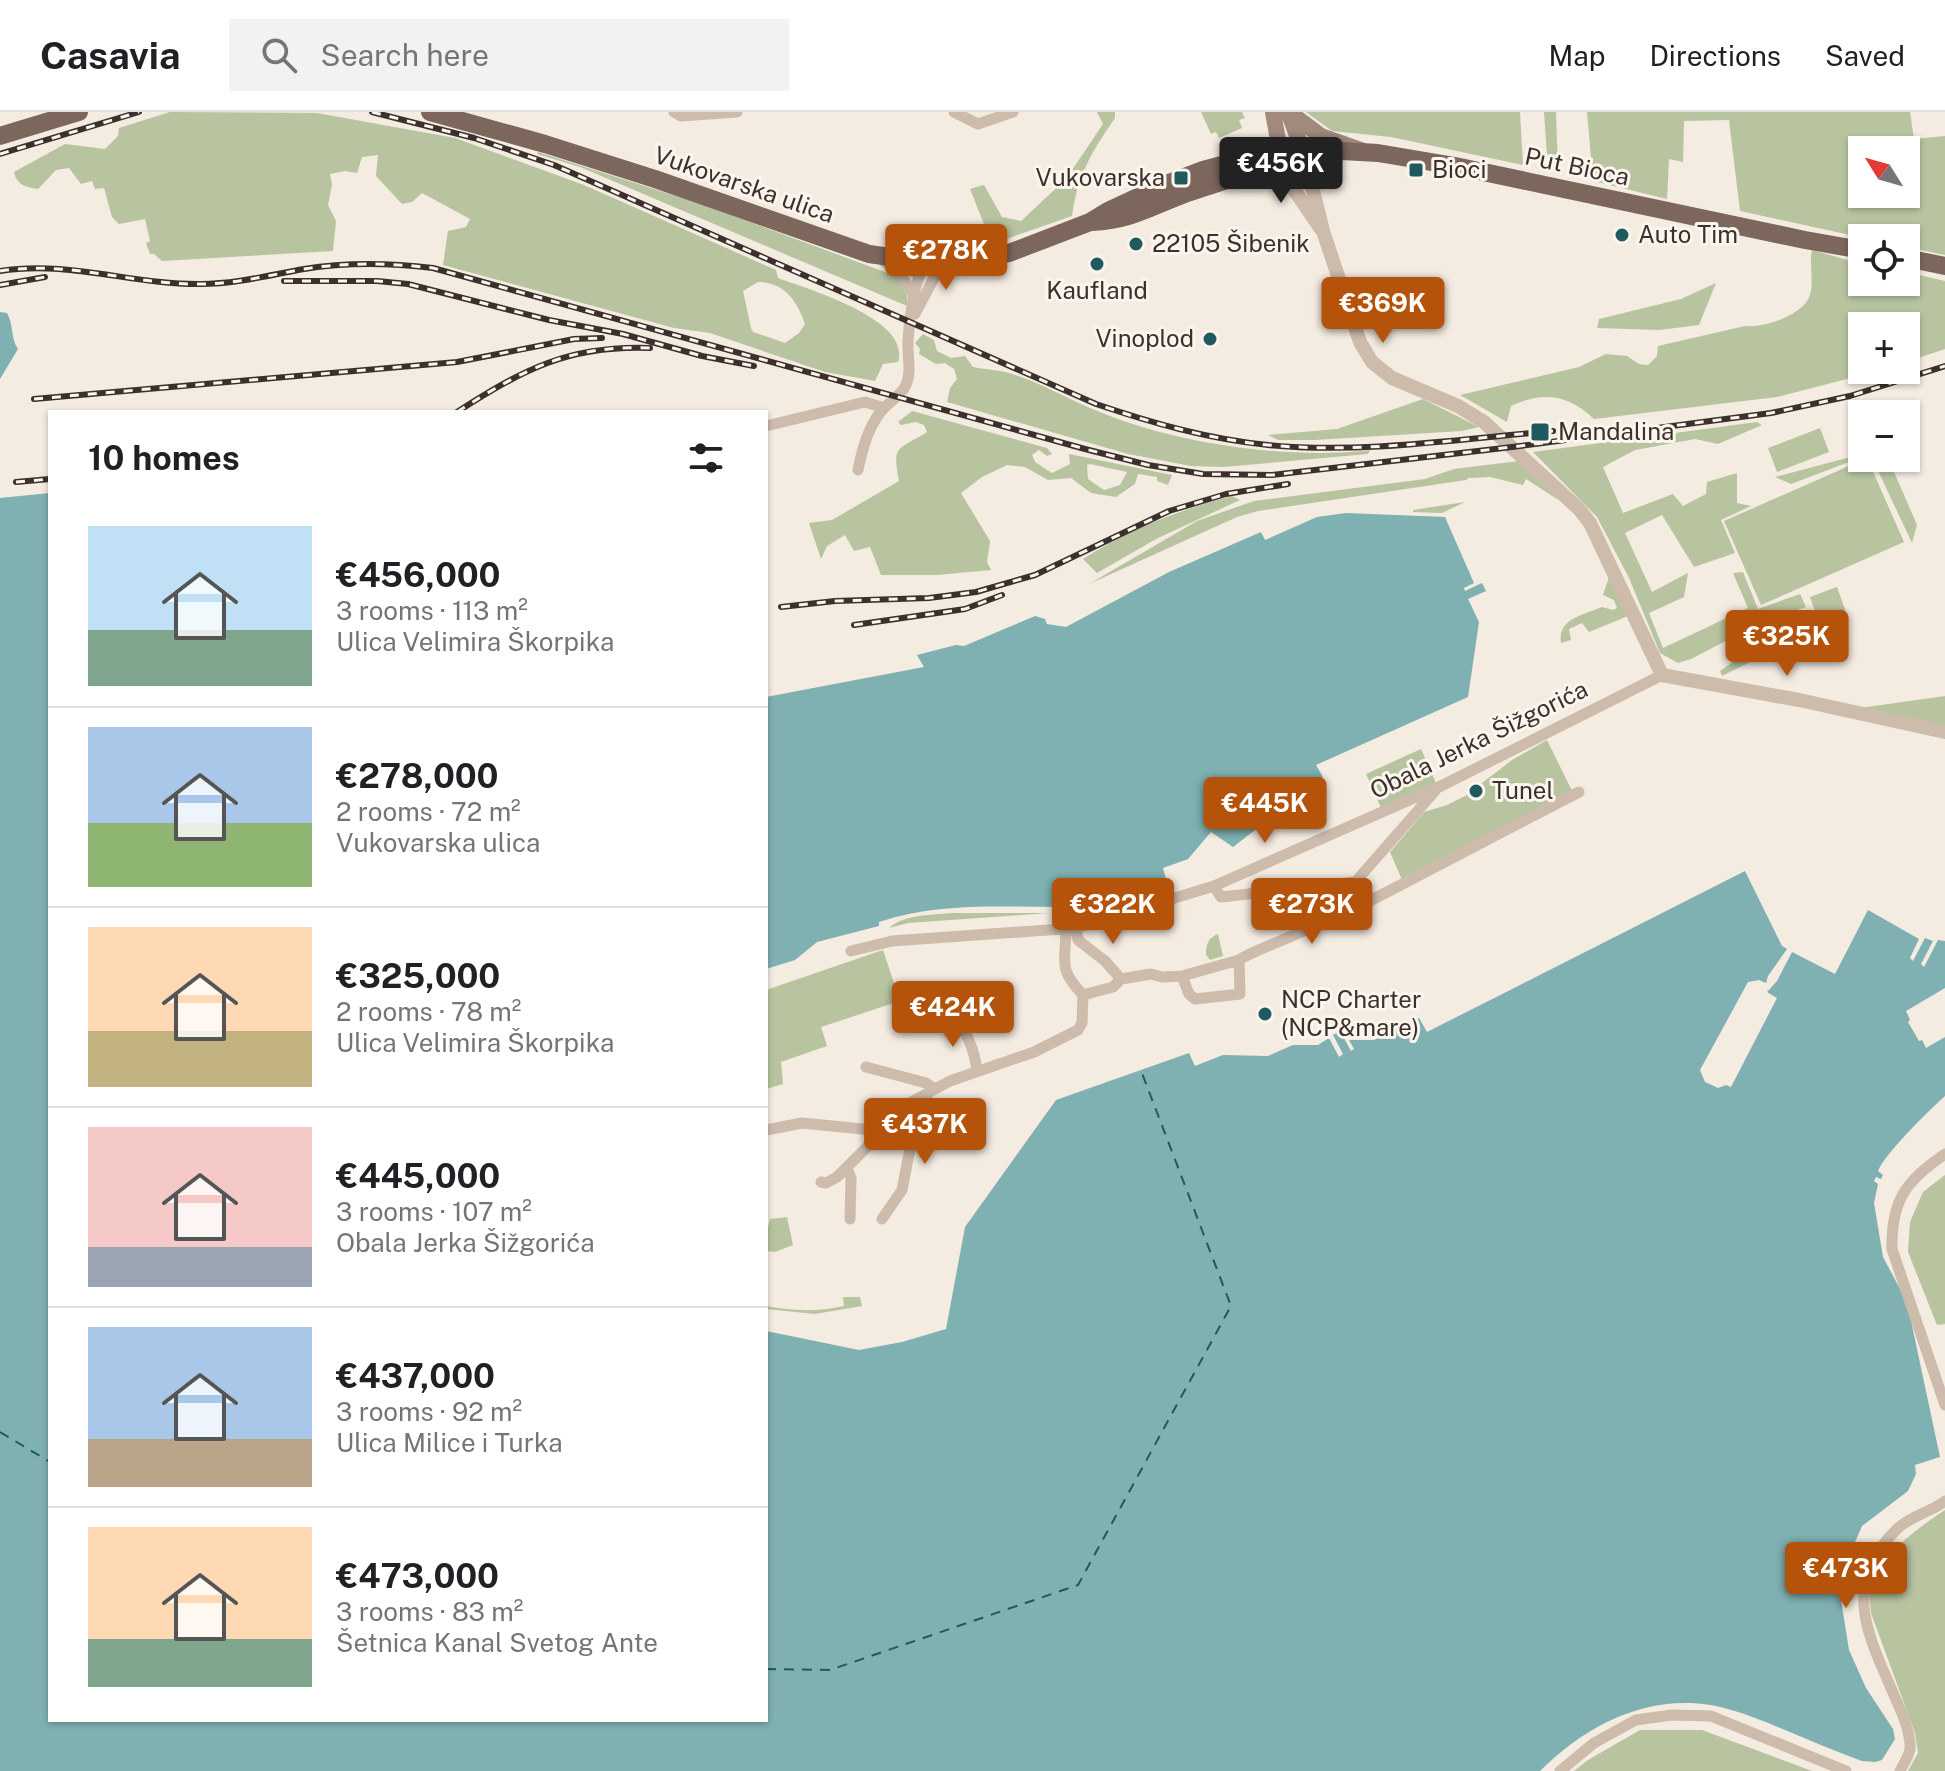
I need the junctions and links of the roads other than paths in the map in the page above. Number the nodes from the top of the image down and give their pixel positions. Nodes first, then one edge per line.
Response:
1 (79, 112) edge
2 (430, 112) edge
3 (674, 112) edge
4 (737, 112) edge
5 (954, 112) edge
6 (1013, 112) edge
7 (1273, 112) edge
8 (1289, 112) edge
9 (0, 136) edge
10 (1362, 151) junction
11 (1304, 154) junction
12 (1281, 157) junction
13 (1323, 231) junction
14 (1848, 247) edge
15 (869, 254) junction
16 (1920, 261) edge
17 (929, 263) junction
18 (1945, 266) edge
19 (914, 295) junction
20 (912, 318) junction
21 (884, 408) junction
22 (768, 426) edge
23 (858, 470) dead end
24 (1662, 675) junction
25 (1945, 732) edge
26 (1439, 787) junction
27 (1579, 792) dead end
28 (1355, 882) junction
29 (1214, 886) junction
30 (1332, 914) junction
31 (1071, 928) junction
32 (851, 951) dead end
33 (1239, 960) junction
34 (1182, 976) junction
35 (1121, 979) junction
36 (1083, 995) junction
37 (947, 1013) dead end
38 (866, 1067) dead end
39 (977, 1071) junction
40 (932, 1092) junction
41 (768, 1130) edge
42 (883, 1131) junction
43 (1945, 1154) edge
44 (847, 1168) junction
45 (821, 1182) dead end
46 (850, 1219) dead end
47 (882, 1219) dead end
48 (1945, 1405) edge
49 (1945, 1501) edge
50 (1560, 1771) edge
51 (1846, 1771) edge
52 (1900, 1771) edge

1 - 9 main road
2 - 15 main road, Vukovarska ulica
3 - 4 street
5 - 6 street
7 - 12 main road
8 - 10 main road
8 - 11 main road
10 - 11 main road, Put Bioca
10 - 14 main road, Put Bioca
11 - 12 main road, Put Bioca
11 - 13 street
12 - 13 street
12 - 17 main road, Vukovarska ulica
13 - 24 street
15 - 17 main road, Vukovarska ulica
15 - 19 street
16 - 18 main road
17 - 19 street
17 - 20 street
19 - 20 street
20 - 21 street
21 - 22 street
21 - 23 street
24 - 25 street
24 - 26 street, Obala Jerka Šižgorića
26 - 28 street
26 - 29 street, Obala Jerka Šižgorića
27 - 30 street
28 - 29 street
28 - 30 street
29 - 31 street, Obala Jerka Šižgorića
30 - 33 street
31 - 32 street, Obala Jerka Šižgorića
31 - 35 street
31 - 36 street
33 - 34 street
33 - 34 street
34 - 35 street
35 - 36 street
36 - 39 street
37 - 39 street
38 - 40 street
39 - 40 street
40 - 42 street
40 - 47 street
41 - 42 street
42 - 44 street
43 - 48 street
44 - 45 street
44 - 46 street
49 - 52 street
50 - 51 street

